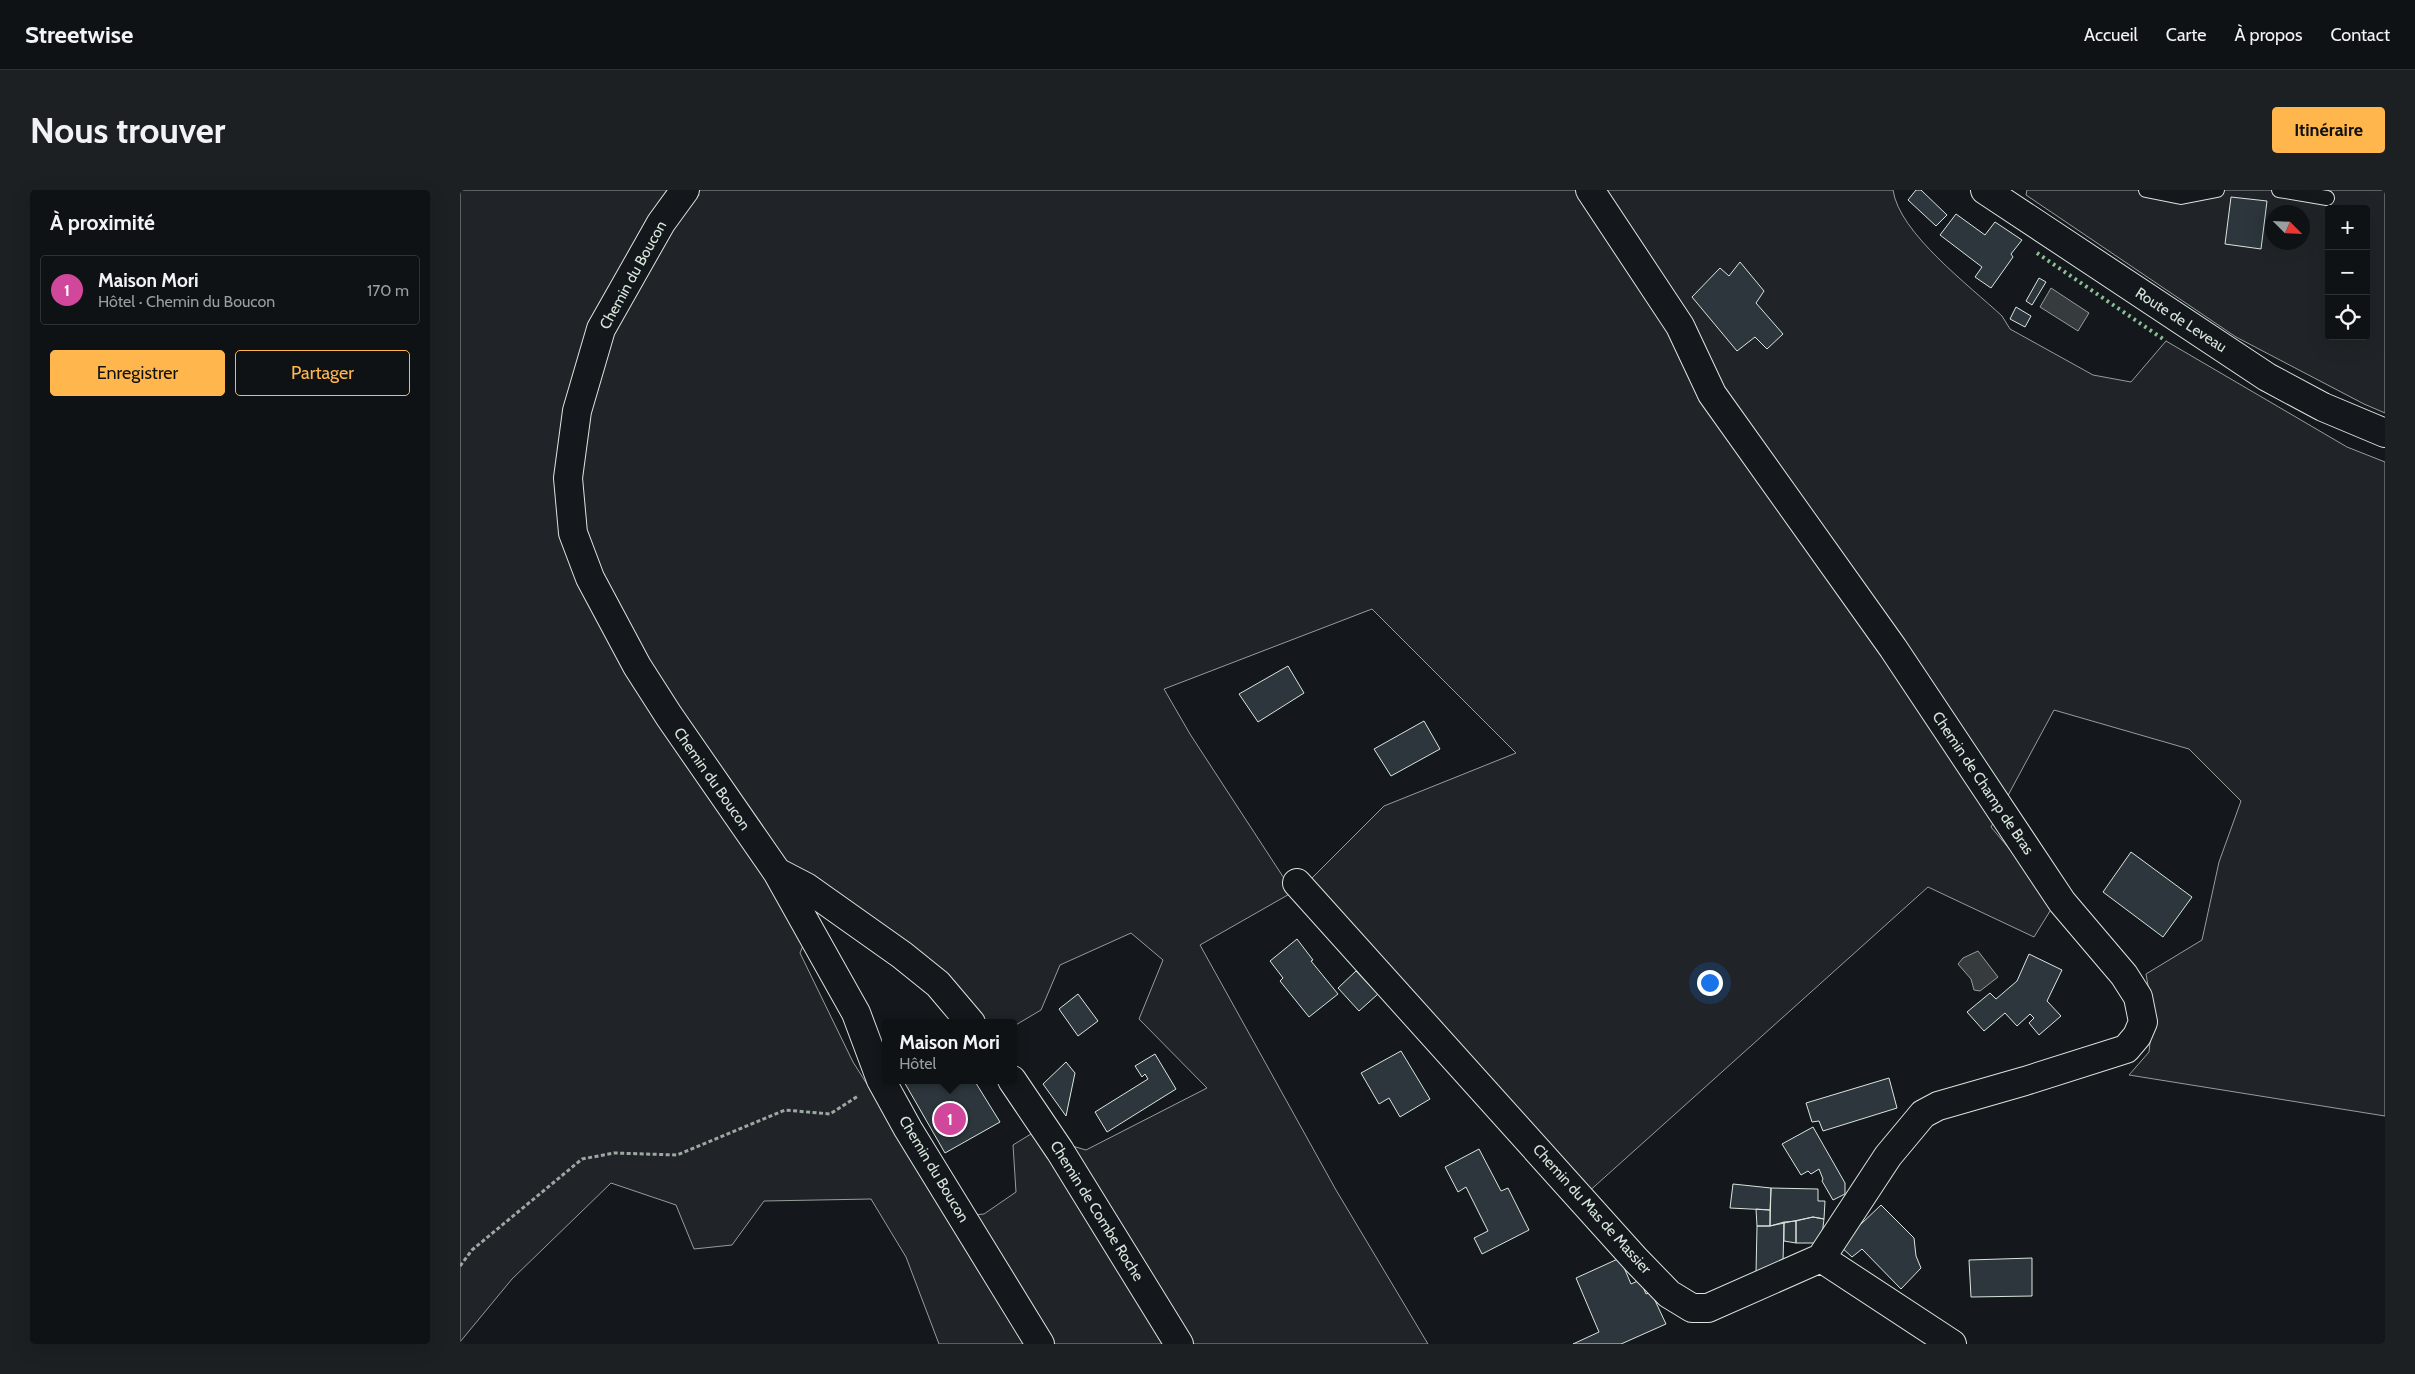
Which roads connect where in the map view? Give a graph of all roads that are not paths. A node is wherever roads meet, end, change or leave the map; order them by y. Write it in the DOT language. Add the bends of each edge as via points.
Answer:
graph roads {
  1 [pos="685,190"];
  2 [pos="1590,190"];
  3 [pos="1986,190"];
  4 [pos="2146,190"];
  5 [pos="2218,190"];
  6 [pos="2279,190"];
  7 [pos="2327,198"];
  8 [pos="2385,434"];
  9 [pos="777,872"];
  10 [pos="1298,883"];
  11 [pos="968,1019"];
  12 [pos="882,1082"];
  13 [pos="883,1084"];
  14 [pos="1015,1084"];
  15 [pos="1821,1258"];
  16 [pos="1040,1344"];
  17 [pos="1179,1344"];
  18 [pos="1952,1344"];
  1 -- 9 [label="street, Chemin du Boucon" via="661,223 601,329 576,411 568,478 573,533 590,578 637,666"];
  2 -- 15 [label="street, Chemin de Champ de Bras" via="1680,326 1712,394 1894,648 2062,902 2124,975 2138,997 2143,1022 2126,1049 1938,1106 1923,1114 1888,1156"];
  3 -- 8 [label="street, Route de Leveau" via="2267,377 2323,407"];
  4 -- 5 [label="lane" via="2181,197"];
  6 -- 7 [label="lane"];
  9 -- 11 [label="street" via="806,887 902,955 938,984"];
  9 -- 12 [label="street, Chemin du Boucon" via="856,1013"];
  10 -- 15 [label="street, Chemin du Mas de Massier" via="1670,1294 1692,1308 1708,1308"];
  13 -- 16 [label="street, Chemin du Boucon"];
  14 -- 17 [label="street, Chemin de Combe Roche" via="1060,1151"];
  15 -- 18 [label="street"];
}
